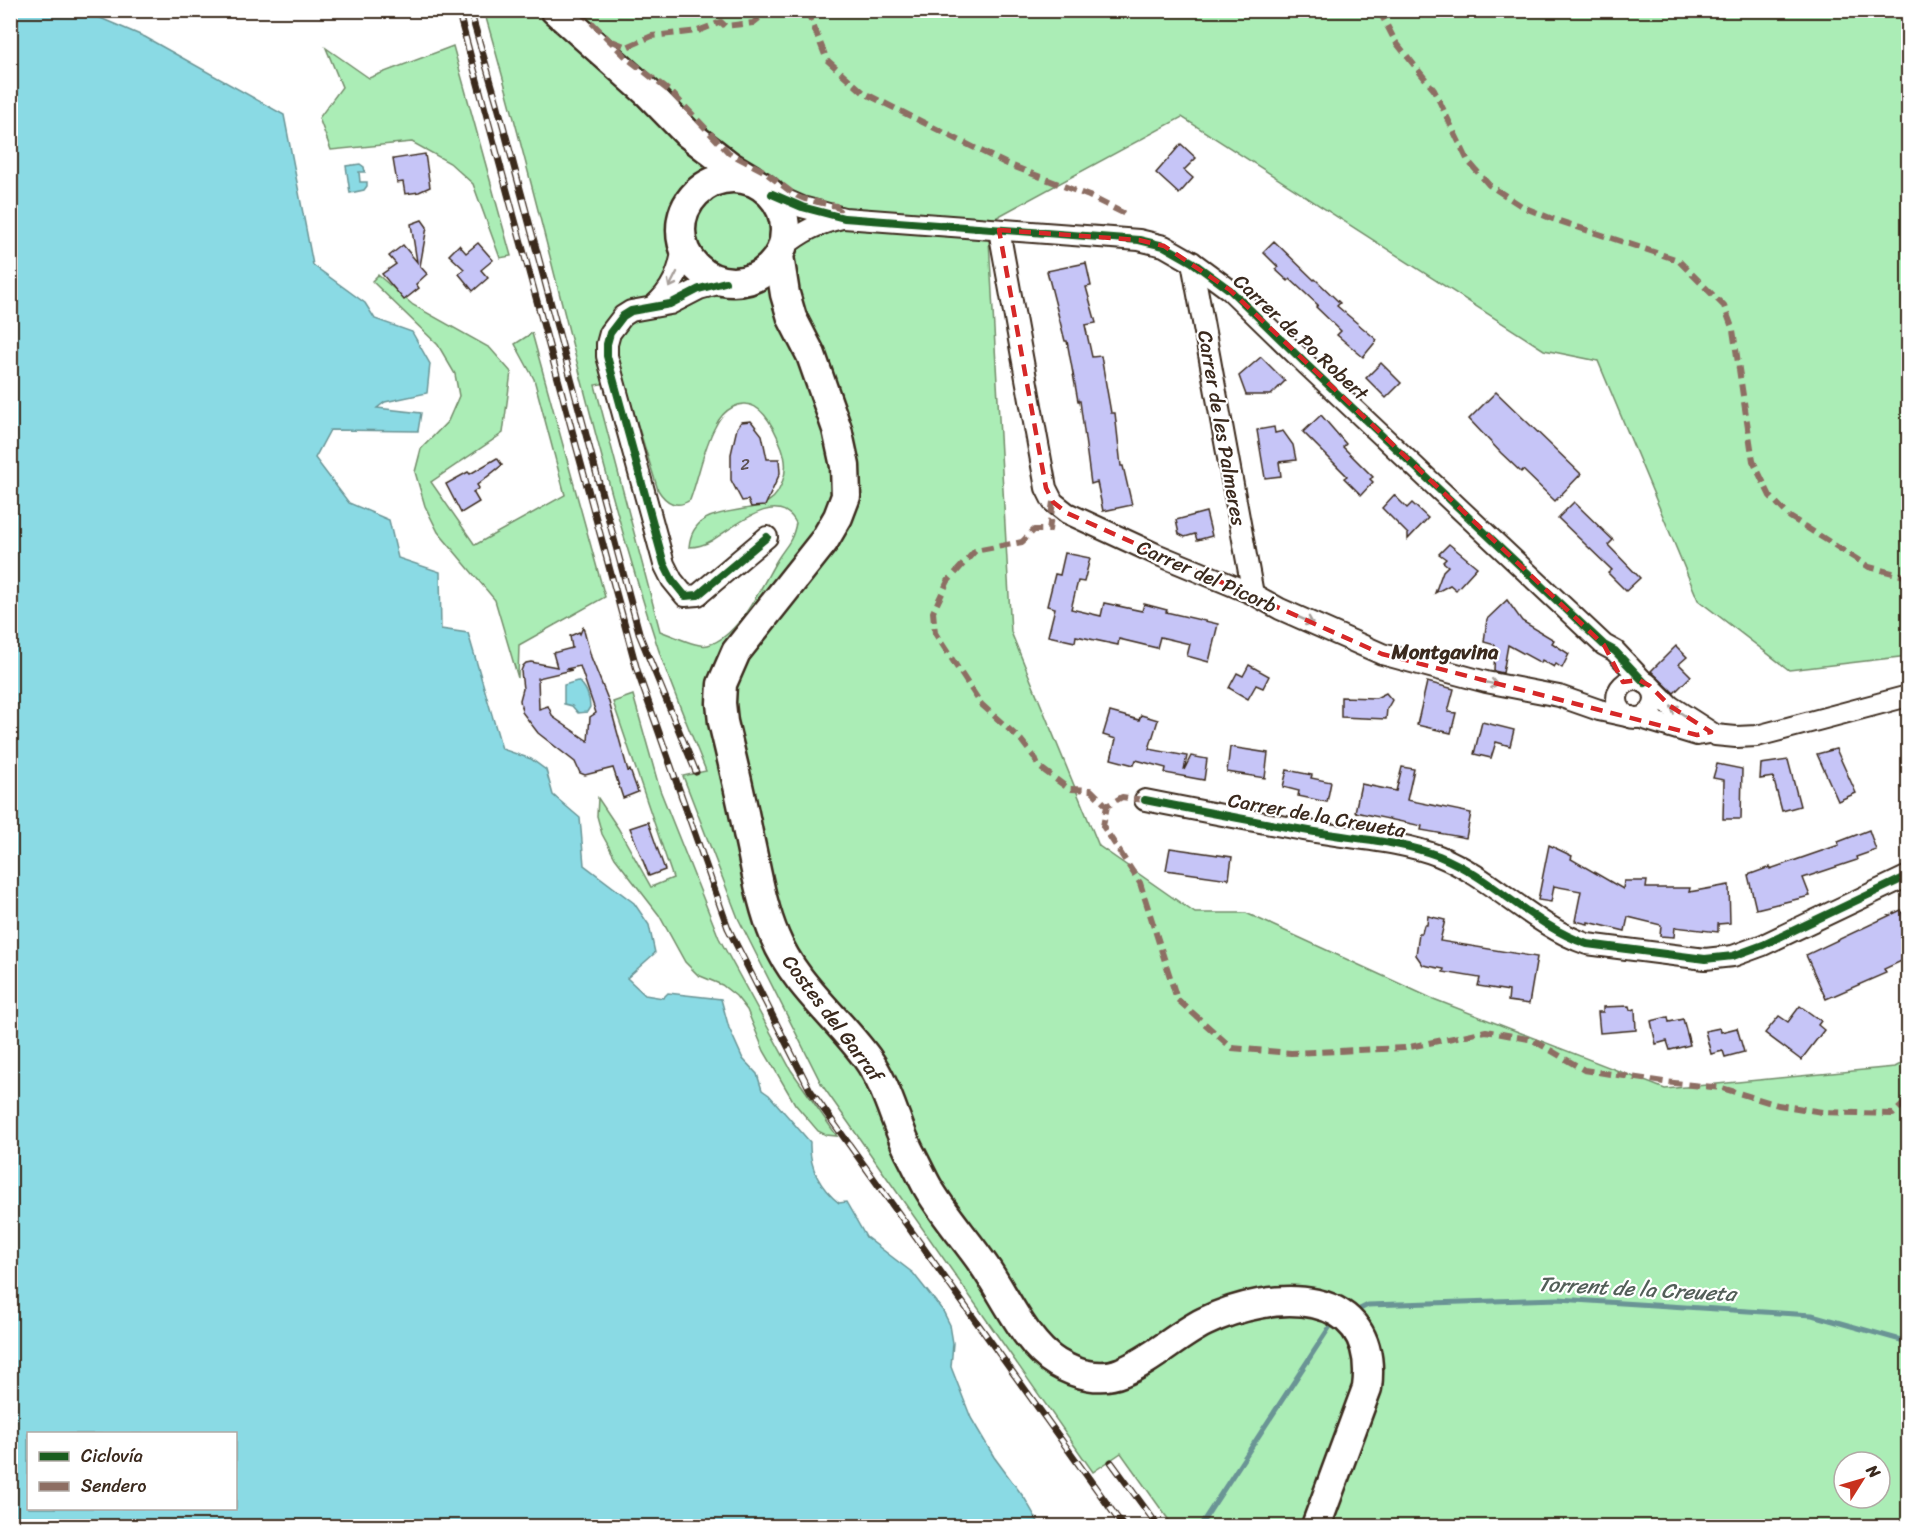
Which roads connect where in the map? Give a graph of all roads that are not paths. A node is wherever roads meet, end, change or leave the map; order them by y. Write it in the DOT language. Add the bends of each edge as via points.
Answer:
graph roads {
  1 [pos="555,10"];
  2 [pos="686,132"];
  3 [pos="763,188"];
  4 [pos="688,203"];
  5 [pos="844,218"];
  6 [pos="999,230"];
  7 [pos="683,245"];
  8 [pos="781,252"];
  9 [pos="1192,262"];
  10 [pos="733,282"];
  11 [pos="652,308"];
  12 [pos="792,318"];
  13 [pos="767,537"];
  14 [pos="1253,594"];
  15 [pos="1604,645"];
  16 [pos="1647,684"];
  17 [pos="1624,685"];
  18 [pos="1908,696"];
  19 [pos="1636,718"];
  20 [pos="1711,732"];
  21 [pos="1145,800"];
  22 [pos="1908,876"];
  23 [pos="1316,1527"];
  1 -- 2 [label="main road" via="655,99"];
  2 -- 3 [label="main road"];
  2 -- 4 [label="main road" via="693,153"];
  3 -- 4 [label="main road" via="732,177 703,186"];
  3 -- 5 [label="street, Carrer de Po Robert" via="802,207"];
  3 -- 8 [label="main road" via="780,206 784,219 786,233"];
  4 -- 7 [label="main road" via="681,224"];
  5 -- 6 [label="street, Carrer de Po Robert"];
  5 -- 8 [label="street, Carrer de Po Robert" via="802,232"];
  6 -- 9 [label="street, Carrer de Po Robert" via="1139,240 1164,246"];
  6 -- 14 [label="street, Carrer del Picorb" via="1046,488 1053,502 1067,513 1156,554"];
  7 -- 10 [label="main road" via="699,270 711,278"];
  7 -- 11 [label="street, one-way" via="676,278"];
  8 -- 10 [label="main road" via="762,274"];
  8 -- 12 [label="main road, Costes del Garraf"];
  9 -- 14 [label="street, Carrer de les Palmeres"];
  9 -- 15 [label="street, Carrer de Po Robert" via="1230,290"];
  10 -- 11 [label="street" via="699,289 670,304"];
  10 -- 12 [label="main road, Costes del Garraf" via="776,303"];
  11 -- 13 [label="street" via="632,311 616,323 607,344 607,356 664,564 672,580 685,596 698,595"];
  12 -- 23 [label="main road, Costes del Garraf" via="811,355 837,429 845,466 846,496 824,541 736,652 722,684 721,703 759,883 776,940 798,976 867,1058 890,1099 928,1188 985,1266 1023,1328 1055,1362 1086,1375 1102,1377 1122,1372 1202,1323 1259,1302 1322,1305 1338,1311 1355,1325 1366,1347 1370,1368 1367,1388"];
  14 -- 19 [label="street, Carrer del Picorb, one-way" via="1382,654"];
  15 -- 16 [label="street, Carrer de Po Robert"];
  15 -- 17 [label="street, Carrer de Po Robert"];
  16 -- 17 [label="street" via="1639,680"];
  16 -- 19 [label="street" via="1654,694 1654,704 1649,713"];
  20 -- 16 [label="street, Carrer del Picorb, one-way" via="1670,706"];
  17 -- 19 [label="street" via="1617,700 1621,711"];
  18 -- 20 [label="street, Carrer del Picorb" via="1756,736"];
  19 -- 20 [label="street, Carrer del Picorb" via="1697,735"];
  21 -- 22 [label="street, Carrer de la Creueta" via="1404,846 1461,867 1570,938 1587,944 1705,959 1733,956 1763,945"];
}
